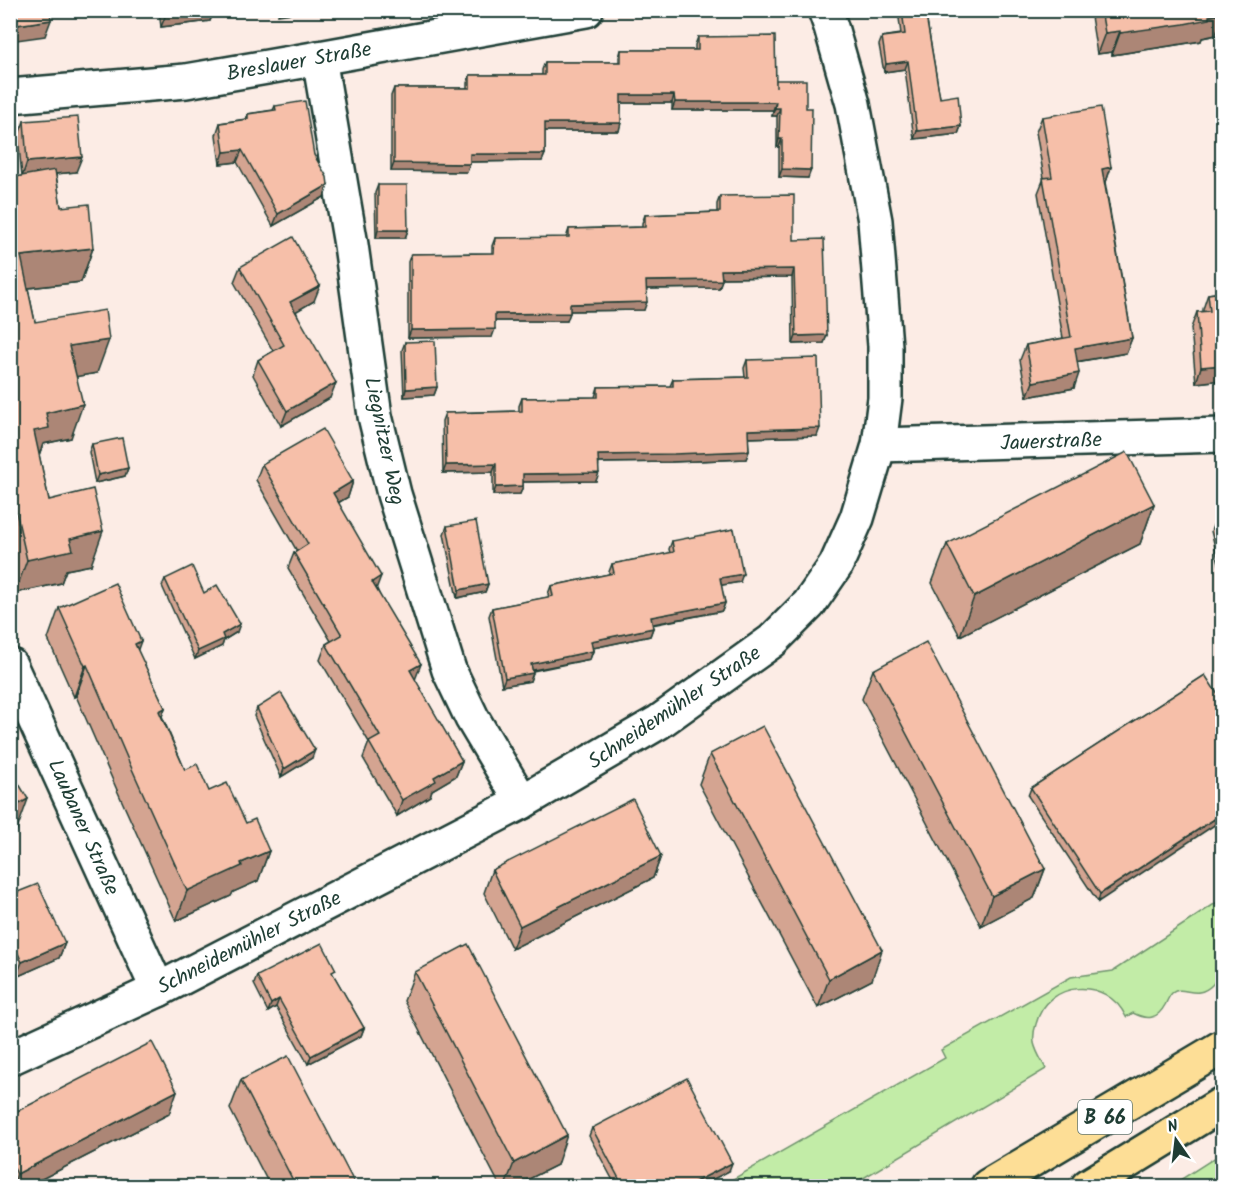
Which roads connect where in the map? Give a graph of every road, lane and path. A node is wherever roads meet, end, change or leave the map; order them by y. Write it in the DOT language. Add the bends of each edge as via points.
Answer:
graph roads {
  1 [pos="586,10"];
  2 [pos="825,10"];
  3 [pos="319,58"];
  4 [pos="10,96"];
  5 [pos="1222,435"];
  6 [pos="879,445"];
  7 [pos="10,665"];
  8 [pos="522,802"];
  9 [pos="158,990"];
  10 [pos="1222,1047"];
  11 [pos="10,1058"];
  12 [pos="1222,1104"];
  13 [pos="988,1186"];
  14 [pos="1088,1186"];
  1 -- 3 [label="street, Breslauer Straße"];
  2 -- 6 [label="street, Schneidemühler Straße" via="853,104 875,221 885,346 885,398"];
  3 -- 4 [label="street, Breslauer Straße" via="186,81"];
  3 -- 8 [label="street, Liegnitzer Weg" via="375,416 394,494 449,669 472,718"];
  5 -- 6 [label="street, Jauerstraße"];
  6 -- 8 [label="street, Schneidemühler Straße" via="857,518 836,565 793,621 772,641 659,722"];
  7 -- 9 [label="street, Laubaner Straße"];
  8 -- 9 [label="street, Schneidemühler Straße"];
  9 -- 11 [label="street, Schneidemühler Straße"];
  10 -- 13 [label="main road, B 66"];
  12 -- 14 [label="main road, B 66"];
}
